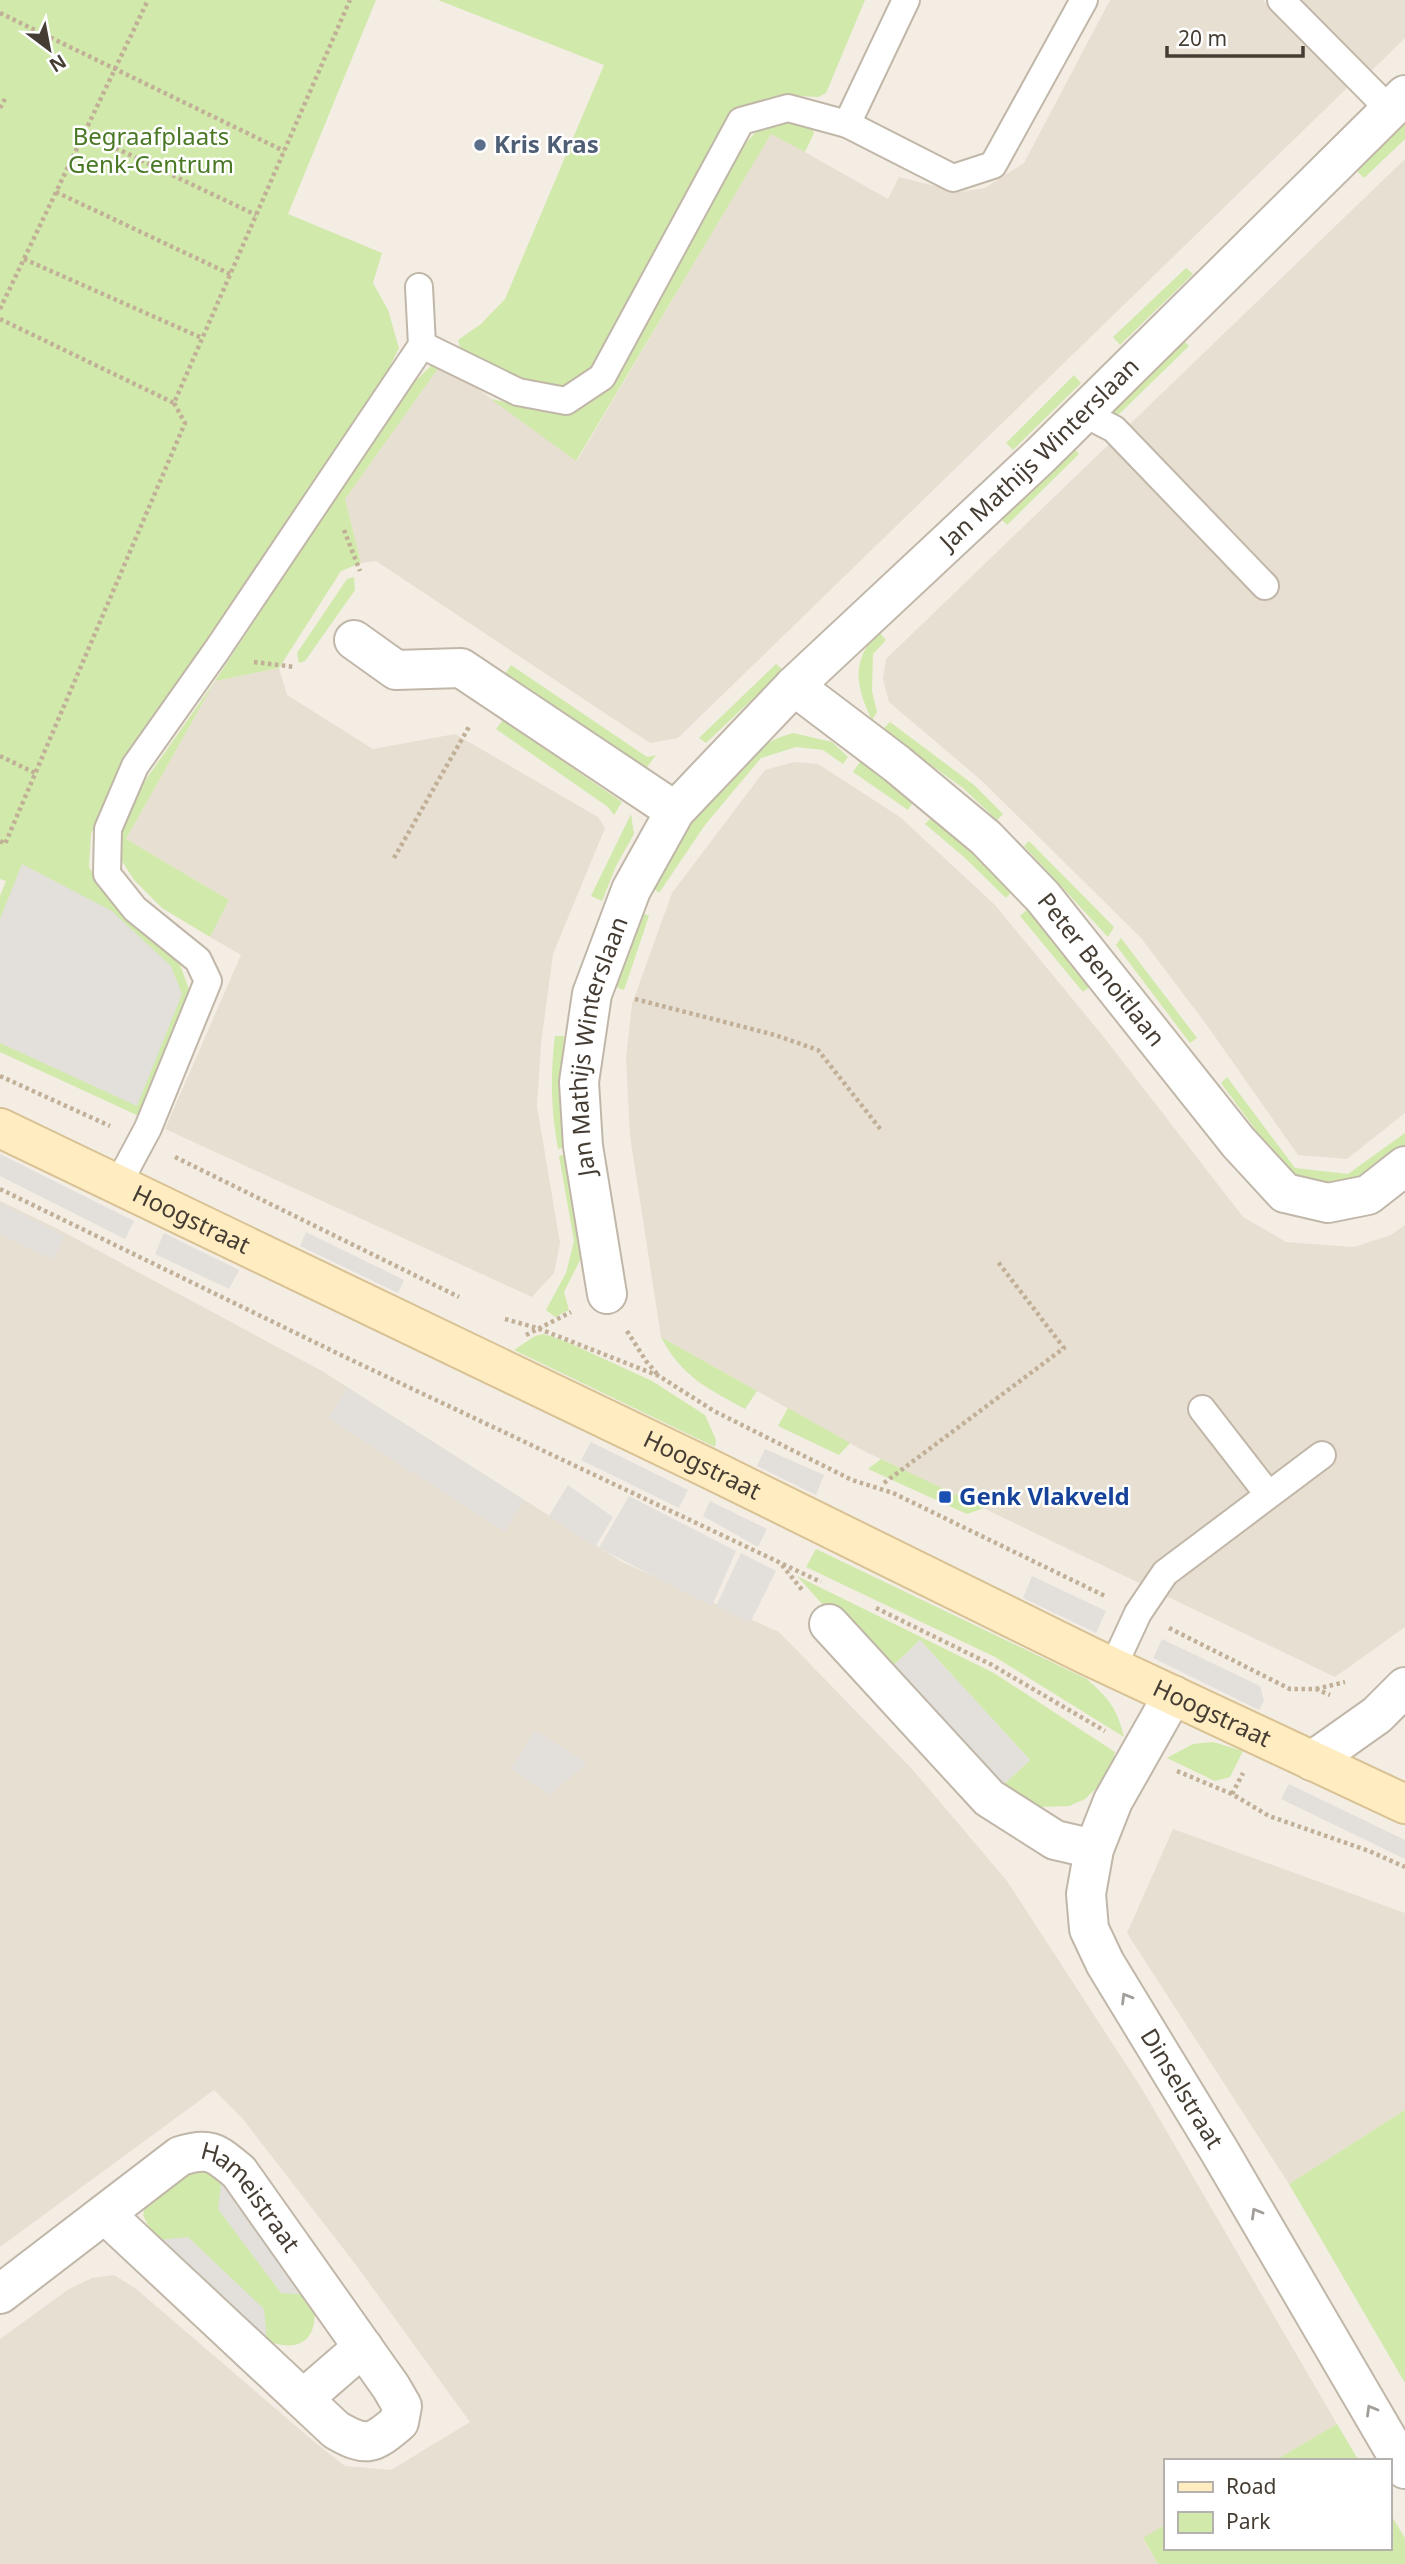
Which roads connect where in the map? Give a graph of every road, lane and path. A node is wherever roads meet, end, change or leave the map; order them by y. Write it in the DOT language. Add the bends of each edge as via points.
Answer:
graph roads {
  1 [pos="148,0"];
  2 [pos="350,0"];
  3 [pos="906,0"];
  4 [pos="1084,0"];
  5 [pos="1281,0"];
  6 [pos="1,11"];
  7 [pos="114,70"];
  8 [pos="5,99"];
  9 [pos="1398,102"];
  10 [pos="0,108"];
  11 [pos="847,124"];
  12 [pos="84,133"];
  13 [pos="285,150"];
  14 [pos="56,192"];
  15 [pos="256,215"];
  16 [pos="24,259"];
  17 [pos="230,274"];
  18 [pos="419,287"];
  19 [pos="0,309"];
  20 [pos="0,319"];
  21 [pos="202,338"];
  22 [pos="422,345"];
  23 [pos="174,403"];
  24 [pos="1083,413"];
  25 [pos="342,525"];
  26 [pos="360,571"];
  27 [pos="1265,586"];
  28 [pos="354,640"];
  29 [pos="244,661"];
  30 [pos="295,667"];
  31 [pos="794,686"];
  32 [pos="471,724"];
  33 [pos="0,756"];
  34 [pos="35,773"];
  35 [pos="675,811"];
  36 [pos="0,841"];
  37 [pos="394,858"];
  38 [pos="628,998"];
  39 [pos="0,1076"];
  40 [pos="0,1128"];
  41 [pos="882,1131"];
  42 [pos="142,1140"];
  43 [pos="1405,1167"];
  44 [pos="118,1184"];
  45 [pos="0,1189"];
  46 [pos="998,1262"];
  47 [pos="607,1294"];
  48 [pos="461,1298"];
  49 [pos="570,1313"];
  50 [pos="496,1315"];
  51 [pos="537,1328"];
  52 [pos="630,1337"];
  53 [pos="515,1341"];
  54 [pos="659,1376"];
  55 [pos="1202,1409"];
  56 [pos="1322,1455"];
  57 [pos="884,1483"];
  58 [pos="1268,1494"];
  59 [pos="830,1586"];
  60 [pos="867,1604"];
  61 [pos="1138,1613"];
  62 [pos="829,1624"];
  63 [pos="1114,1667"];
  64 [pos="1405,1687"];
  65 [pos="1173,1695"];
  66 [pos="1377,1715"];
  67 [pos="1110,1734"];
  68 [pos="1312,1761"];
  69 [pos="1171,1768"];
  70 [pos="1405,1804"];
  71 [pos="1094,1849"];
  72 [pos="1405,1867"];
  73 [pos="106,2215"];
  74 [pos="0,2294"];
  75 [pos="363,2347"];
  76 [pos="303,2399"];
  77 [pos="1405,2469"];
  1 -- 7 [label="path"];
  2 -- 13 [label="path"];
  3 -- 11 [label="lane"];
  4 -- 11 [label="lane" via="993,165 953,178"];
  5 -- 9 [label="lane"];
  6 -- 7 [label="path"];
  7 -- 12 [label="path"];
  7 -- 13 [label="path"];
  8 -- 10 [label="path"];
  9 -- 24 [label="street, Jan Mathijs Winterslaan"];
  11 -- 22 [label="lane" via="789,108 740,121 602,377 566,401 518,392"];
  12 -- 14 [label="path"];
  12 -- 15 [label="path"];
  13 -- 15 [label="path"];
  14 -- 16 [label="path"];
  14 -- 17 [label="path"];
  15 -- 17 [label="path"];
  16 -- 19 [label="path"];
  16 -- 21 [label="path"];
  17 -- 21 [label="path"];
  18 -- 22 [label="lane"];
  20 -- 23 [label="path"];
  21 -- 23 [label="path"];
  22 -- 42 [label="lane" via="135,766 108,829 107,874 135,909 198,960 208,981"];
  23 -- 34 [label="path" via="185,422"];
  24 -- 27 [label="lane" via="1114,429"];
  24 -- 31 [label="street, Jan Mathijs Winterslaan"];
  25 -- 26 [label="path"];
  28 -- 35 [label="street" via="396,670 461,668"];
  29 -- 30 [label="path"];
  31 -- 35 [label="street, Jan Mathijs Winterslaan"];
  31 -- 43 [label="street, Peter Benoitlaan" via="976,830 1043,897 1238,1143 1285,1193 1328,1203 1357,1198"];
  32 -- 37 [label="path"];
  33 -- 34 [label="path"];
  34 -- 36 [label="path" via="5,844"];
  35 -- 47 [label="street, Jan Mathijs Winterslaan" via="631,890 592,994 579,1083 583,1146"];
  38 -- 41 [label="path" via="818,1050"];
  39 -- 42 [label="path"];
  40 -- 44 [label="main road, Hoogstraat"];
  42 -- 44 [label="lane"];
  42 -- 48 [label="path"];
  44 -- 63 [label="main road, Hoogstraat"];
  45 -- 59 [label="path"];
  46 -- 57 [label="path" via="1064,1348"];
  49 -- 51 [label="path"];
  50 -- 51 [label="path"];
  51 -- 53 [label="path"];
  51 -- 54 [label="path"];
  52 -- 54 [label="path"];
  54 -- 61 [label="path" via="714,1411 852,1480 894,1493"];
  55 -- 58 [label="lane"];
  56 -- 58 [label="lane"];
  58 -- 61 [label="lane" via="1166,1573"];
  60 -- 67 [label="path" via="992,1665"];
  61 -- 63 [label="lane"];
  61 -- 66 [label="path" via="1290,1689 1315,1689"];
  62 -- 71 [label="street" via="989,1798 1055,1840"];
  63 -- 65 [label="main road, Hoogstraat"];
  64 -- 66 [label="street"];
  65 -- 68 [label="main road, Hoogstraat"];
  65 -- 71 [label="street, Dinselstraat" via="1113,1801"];
  66 -- 68 [label="street"];
  68 -- 70 [label="main road, Hoogstraat"];
  69 -- 72 [label="path" via="1269,1816"];
  77 -- 71 [label="street, Dinselstraat, one-way" via="1105,1964 1089,1929 1086,1894"];
  73 -- 74 [label="street, Hameistraat"];
  73 -- 75 [label="street, Hameistraat" via="180,2156 202,2149 222,2158 239,2172"];
  73 -- 76 [label="street, Hameistraat"];
  75 -- 76 [label="street"];
  75 -- 76 [label="street, Hameistraat" via="402,2406 399,2422 377,2441 355,2441"];
}
